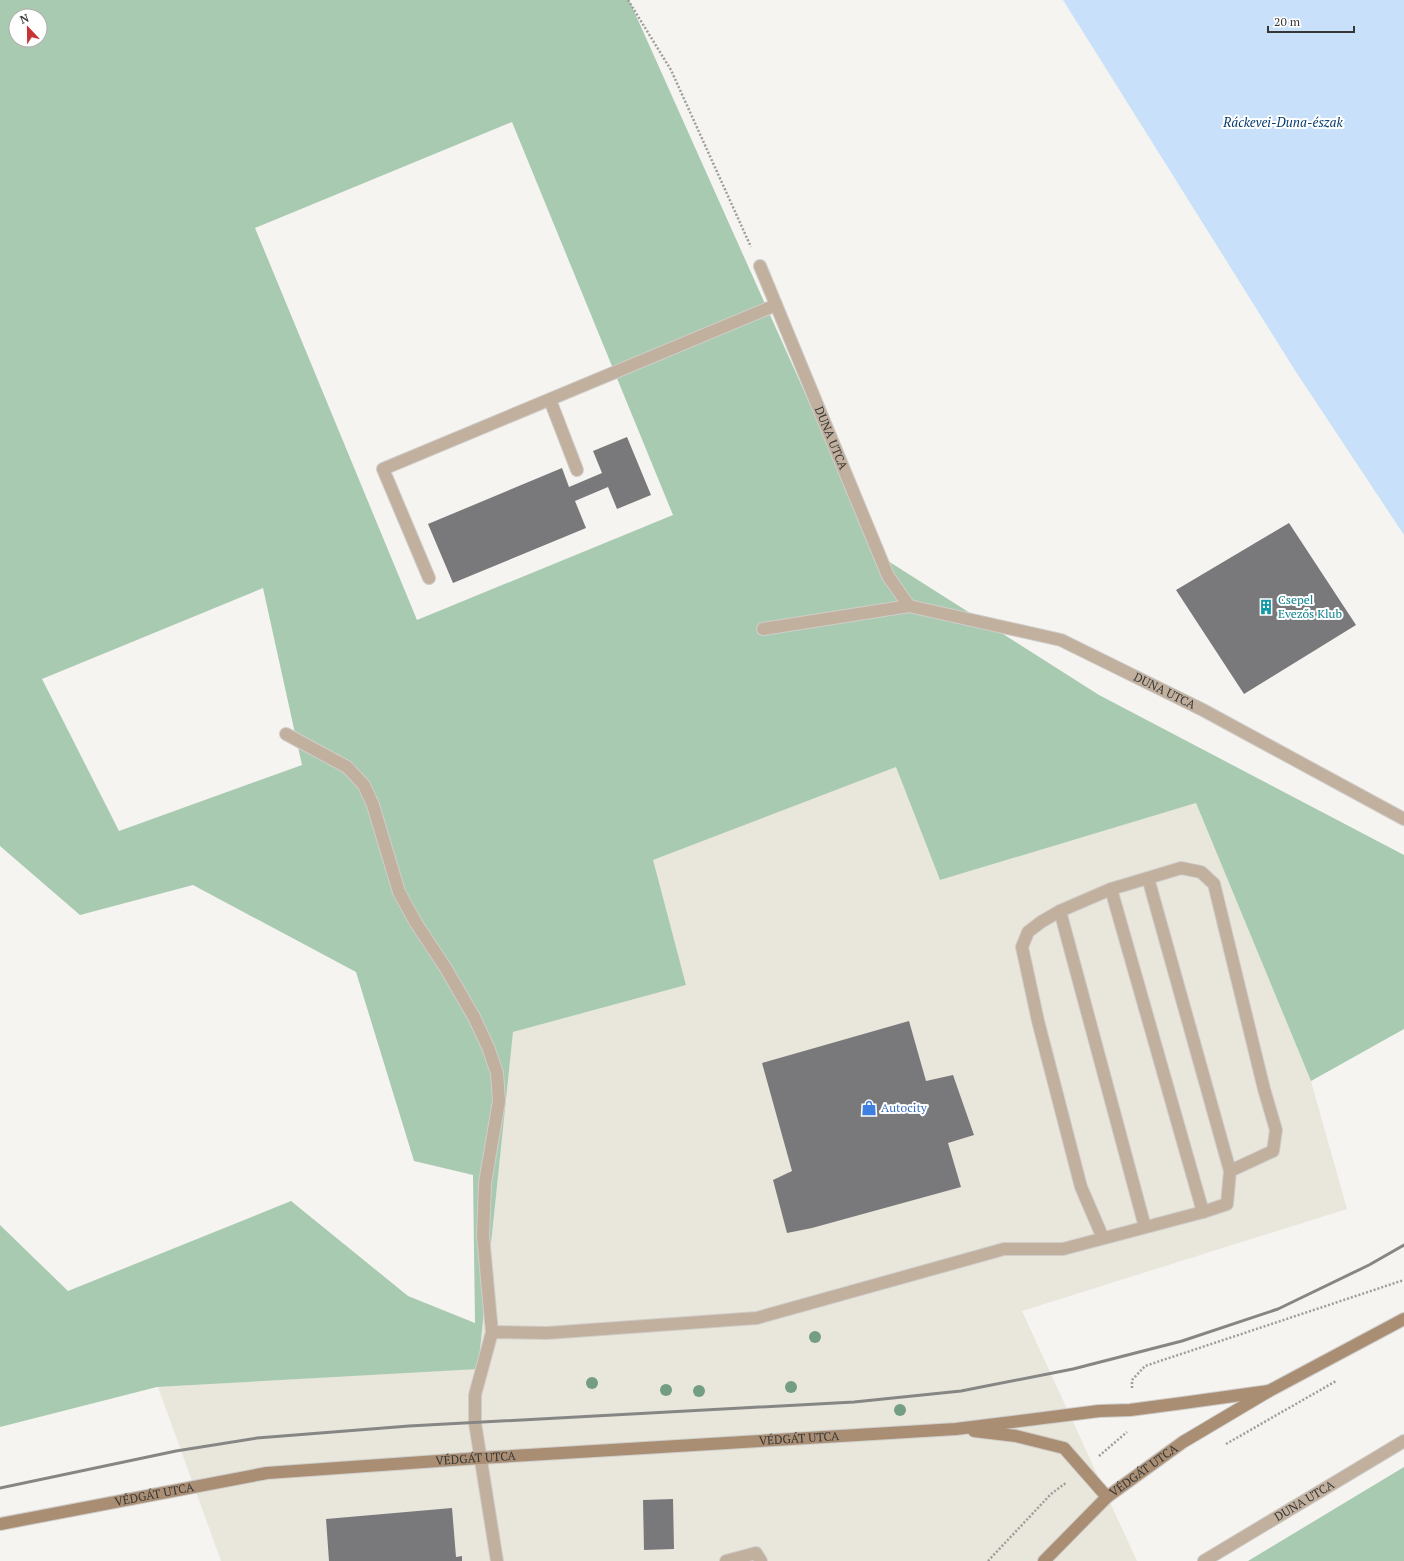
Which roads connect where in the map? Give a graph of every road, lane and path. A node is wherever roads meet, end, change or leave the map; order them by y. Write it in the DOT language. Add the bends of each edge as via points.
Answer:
graph roads {
  1 [pos="628,0"];
  2 [pos="760,266"];
  3 [pos="776,305"];
  4 [pos="550,400"];
  5 [pos="577,470"];
  6 [pos="429,578"];
  7 [pos="909,606"];
  8 [pos="763,629"];
  9 [pos="286,734"];
  10 [pos="1404,819"];
  11 [pos="1148,878"];
  12 [pos="1111,889"];
  13 [pos="1060,911"];
  14 [pos="1230,1171"];
  15 [pos="1203,1212"];
  16 [pos="1145,1227"];
  17 [pos="1103,1238"];
  18 [pos="1404,1319"];
  19 [pos="492,1332"];
  20 [pos="1269,1390"];
  21 [pos="956,1429"];
  22 [pos="1404,1441"];
  23 [pos="480,1458"];
  24 [pos="1107,1497"];
  25 [pos="0,1524"];
  26 [pos="497,1561"];
  27 [pos="726,1561"];
  28 [pos="761,1561"];
  29 [pos="1044,1561"];
  30 [pos="1204,1561"];
  1 -- 2 [label="path" via="671,70"];
  2 -- 3 [label="lane, DUNA UTCA"];
  3 -- 4 [label="lane"];
  3 -- 7 [label="lane, DUNA UTCA" via="888,576"];
  4 -- 5 [label="lane"];
  4 -- 6 [label="lane" via="383,469"];
  7 -- 8 [label="lane, DUNA UTCA"];
  7 -- 10 [label="lane, DUNA UTCA" via="1061,640 1203,710"];
  9 -- 19 [label="lane" via="347,767 364,785 373,805 399,892 474,1017 497,1073 499,1101 485,1183 483,1228"];
  11 -- 12 [label="lane"];
  11 -- 14 [label="lane"];
  11 -- 14 [label="lane" via="1181,868 1201,872 1214,884 1276,1130 1273,1151"];
  12 -- 13 [label="lane"];
  12 -- 15 [label="lane"];
  13 -- 16 [label="lane"];
  13 -- 17 [label="lane" via="1028,932 1022,947 1038,1021 1081,1187"];
  14 -- 15 [label="lane" via="1227,1204"];
  15 -- 16 [label="lane"];
  16 -- 17 [label="lane"];
  17 -- 19 [label="lane" via="1063,1249 1004,1249 757,1318 547,1333"];
  18 -- 20 [label="main road, VÉDGÁT UTCA"];
  19 -- 23 [label="lane" via="475,1395 475,1423"];
  20 -- 21 [label="main road, VÉDGÁT UTCA" via="1130,1410 1099,1411"];
  20 -- 24 [label="main road, VÉDGÁT UTCA" via="1183,1442"];
  21 -- 23 [label="main road, VÉDGÁT UTCA"];
  21 -- 24 [label="main road, VÉDGÁT UTCA" via="1016,1436 1064,1448"];
  22 -- 30 [label="lane, DUNA UTCA"];
  23 -- 25 [label="main road, VÉDGÁT UTCA" via="267,1473"];
  23 -- 26 [label="lane"];
  24 -- 29 [label="main road"];
  27 -- 28 [label="lane" via="756,1553"];
}
